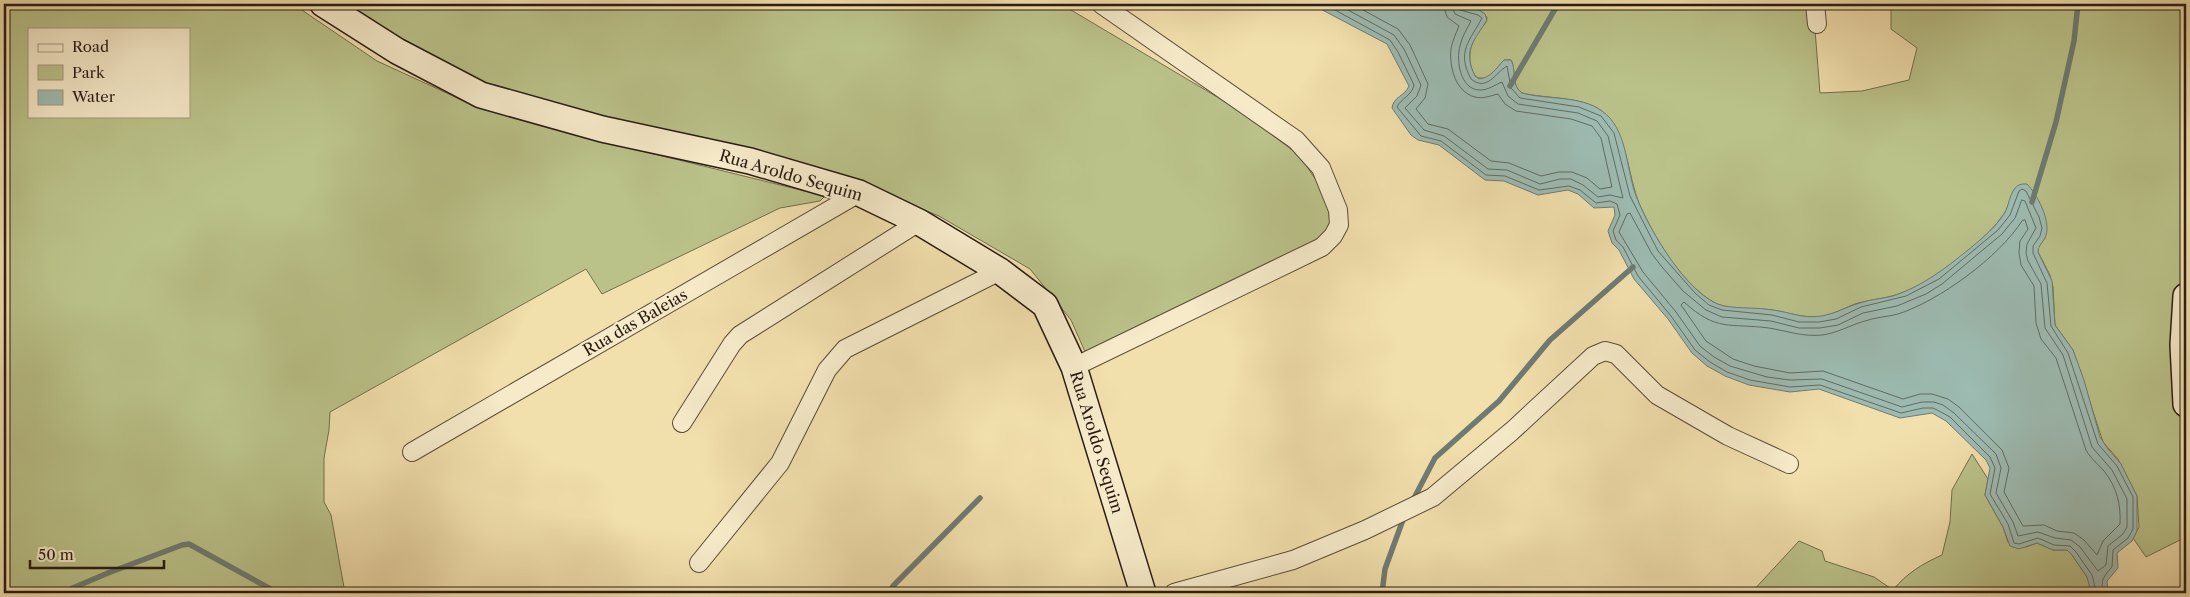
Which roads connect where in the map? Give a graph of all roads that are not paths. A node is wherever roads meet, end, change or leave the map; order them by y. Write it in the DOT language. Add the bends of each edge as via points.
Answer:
graph roads {
  1 [pos="323,4"];
  2 [pos="1101,4"];
  3 [pos="1815,4"];
  4 [pos="1818,24"];
  5 [pos="859,193"];
  6 [pos="919,222"];
  7 [pos="1000,271"];
  8 [pos="2186,296"];
  9 [pos="1074,367"];
  10 [pos="2186,404"];
  11 [pos="682,423"];
  12 [pos="412,452"];
  13 [pos="1789,464"];
  14 [pos="699,563"];
  15 [pos="1142,593"];
  16 [pos="1174,593"];
  1 -- 5 [label="street, Rua Aroldo Sequim" via="397,51 481,95 602,129 750,161"];
  2 -- 9 [label="street" via="1296,140 1321,168 1338,210 1339,225 1322,247"];
  3 -- 4 [label="street"];
  5 -- 6 [label="street, Rua Aroldo Sequim"];
  5 -- 12 [label="street, Rua das Baleias"];
  6 -- 7 [label="street, Rua Aroldo Sequim"];
  6 -- 11 [label="street" via="740,335"];
  7 -- 9 [label="street, Rua Aroldo Sequim" via="1045,305"];
  7 -- 14 [label="street" via="845,349 826,370 780,463"];
  8 -- 10 [label="street" via="2183,345"];
  9 -- 15 [label="street, Rua Aroldo Sequim"];
  13 -- 16 [label="street" via="1728,436 1658,395 1626,361 1605,351 1593,356 1512,431 1433,497 1293,560"];
}
